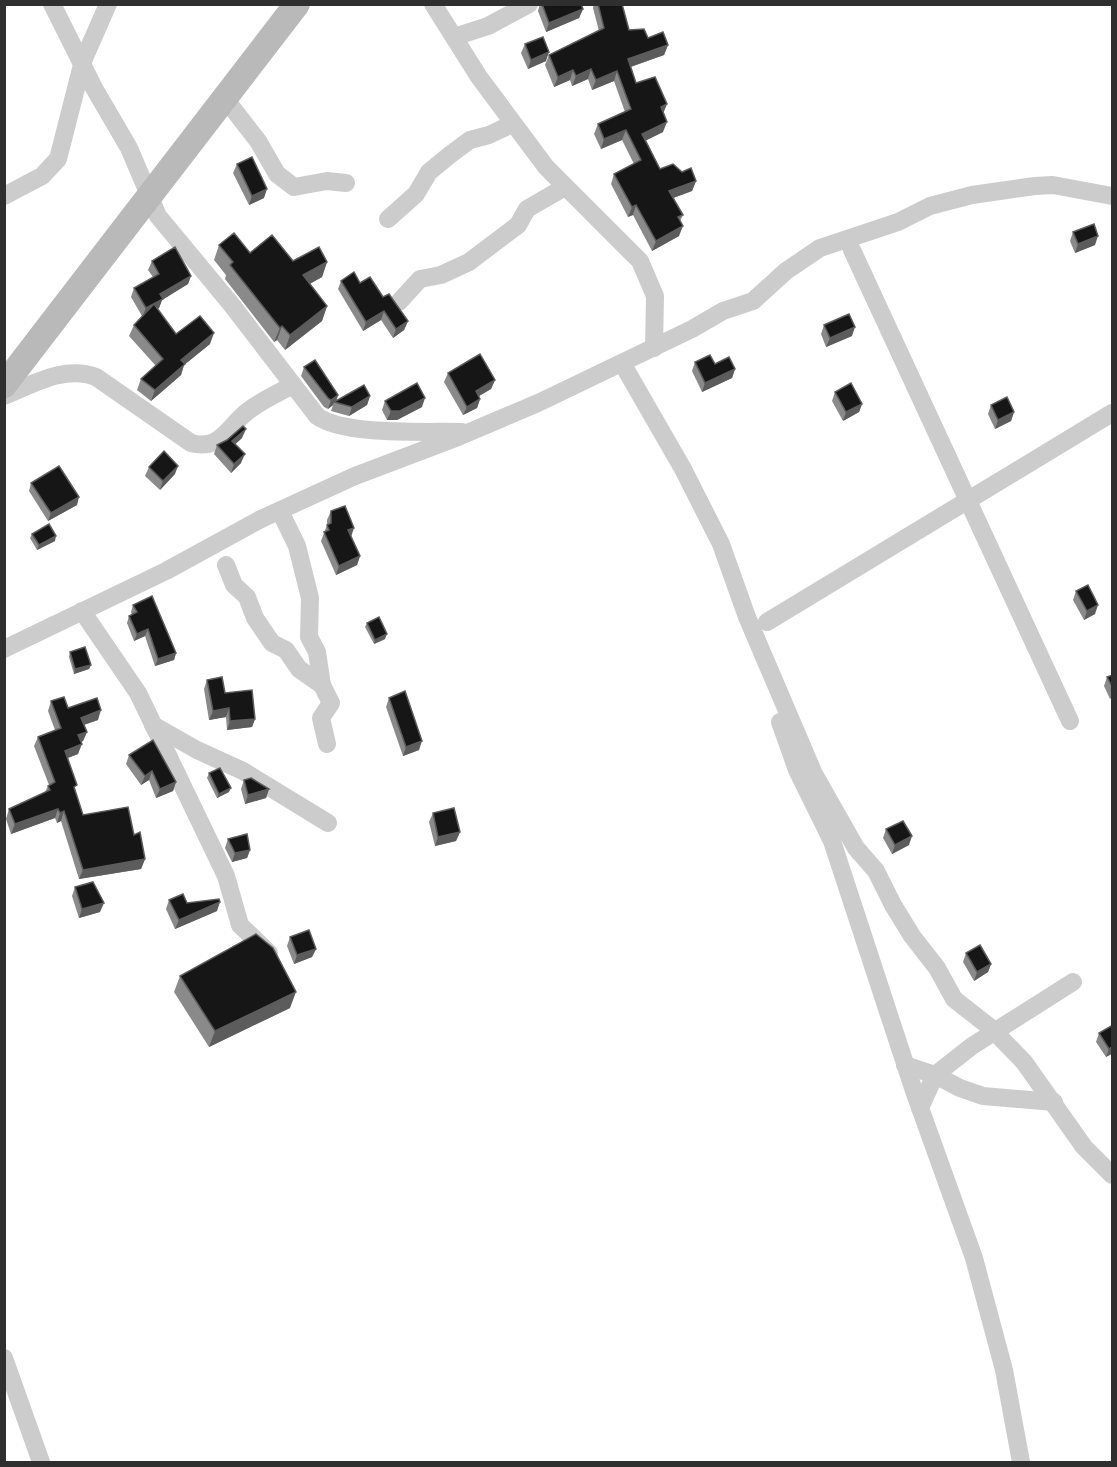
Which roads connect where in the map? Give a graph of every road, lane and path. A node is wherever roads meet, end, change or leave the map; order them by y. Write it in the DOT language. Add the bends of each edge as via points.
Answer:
graph roads {
  1 [pos="52,4"];
  2 [pos="108,4"];
  3 [pos="297,4"];
  4 [pos="433,4"];
  5 [pos="529,4"];
  6 [pos="454,37"];
  7 [pos="83,61"];
  8 [pos="220,104"];
  9 [pos="512,124"];
  10 [pos="346,183"];
  11 [pos="565,187"];
  12 [pos="4,196"];
  13 [pos="150,196"];
  14 [pos="1113,196"];
  15 [pos="388,219"];
  16 [pos="852,249"];
  17 [pos="399,302"];
  18 [pos="654,348"];
  19 [pos="622,363"];
  20 [pos="4,385"];
  21 [pos="293,385"];
  22 [pos="4,396"];
  23 [pos="1113,413"];
  24 [pos="470,432"];
  25 [pos="967,499"];
  26 [pos="280,511"];
  27 [pos="226,565"];
  28 [pos="82,612"];
  29 [pos="747,617"];
  30 [pos="767,622"];
  31 [pos="4,649"];
  32 [pos="322,685"];
  33 [pos="1070,721"];
  34 [pos="153,725"];
  35 [pos="327,744"];
  36 [pos="328,823"];
  37 [pos="269,953"];
  38 [pos="1073,982"];
  39 [pos="995,1032"];
  40 [pos="906,1065"];
  41 [pos="934,1075"];
  42 [pos="1054,1102"];
  43 [pos="920,1108"];
  44 [pos="1113,1175"];
  45 [pos="4,1358"];
  46 [pos="41,1462"];
  47 [pos="1022,1462"];
  1 -- 7 [label="street"];
  2 -- 7 [label="street"];
  3 -- 8 [label="street"];
  4 -- 6 [label="street"];
  5 -- 6 [label="street" via="488,26"];
  6 -- 9 [label="street"];
  7 -- 12 [label="street" via="58,159 53,167"];
  7 -- 13 [label="street"];
  8 -- 10 [label="street" via="230,105 258,141 276,174 294,187"];
  8 -- 13 [label="street"];
  9 -- 11 [label="street"];
  9 -- 15 [label="street" via="470,140 451,154 429,172 416,194"];
  11 -- 17 [label="street" via="527,209 519,225 469,262 420,279"];
  11 -- 18 [label="street" via="622,242 648,275 655,296"];
  13 -- 20 [label="street"];
  13 -- 21 [label="street" via="162,222"];
  14 -- 18 [label="street" via="1070,187 1035,186 930,206 898,222 820,248 786,271 753,301 730,308"];
  16 -- 25 [label="street"];
  18 -- 19 [label="street"];
  19 -- 24 [label="street"];
  19 -- 29 [label="street" via="721,544"];
  21 -- 22 [label="street" via="245,413 221,439 201,446 81,371 56,375"];
  21 -- 24 [label="street" via="317,416 334,425"];
  23 -- 25 [label="street"];
  24 -- 26 [label="street" via="355,476"];
  25 -- 30 [label="street"];
  25 -- 33 [label="street"];
  26 -- 28 [label="street"];
  26 -- 32 [label="street" via="297,546 310,598 309,637 318,652"];
  27 -- 32 [label="street" via="234,585 247,597 255,618 273,643 286,650 299,669"];
  28 -- 31 [label="street"];
  28 -- 34 [label="street" via="135,687"];
  29 -- 39 [label="street" via="814,774 856,848 876,871 893,905 954,999"];
  29 -- 40 [label="street" via="797,770 832,841"];
  32 -- 35 [label="street" via="331,703 321,718"];
  34 -- 36 [label="street" via="243,771"];
  34 -- 37 [label="street" via="226,876 240,925"];
  38 -- 39 [label="street"];
  39 -- 41 [label="street"];
  39 -- 42 [label="street"];
  40 -- 41 [label="street"];
  40 -- 43 [label="street"];
  41 -- 42 [label="street" via="983,1096"];
  41 -- 43 [label="street"];
  42 -- 44 [label="street" via="1084,1147"];
  43 -- 47 [label="street" via="974,1258 1004,1370"];
  45 -- 46 [label="street"];
}
